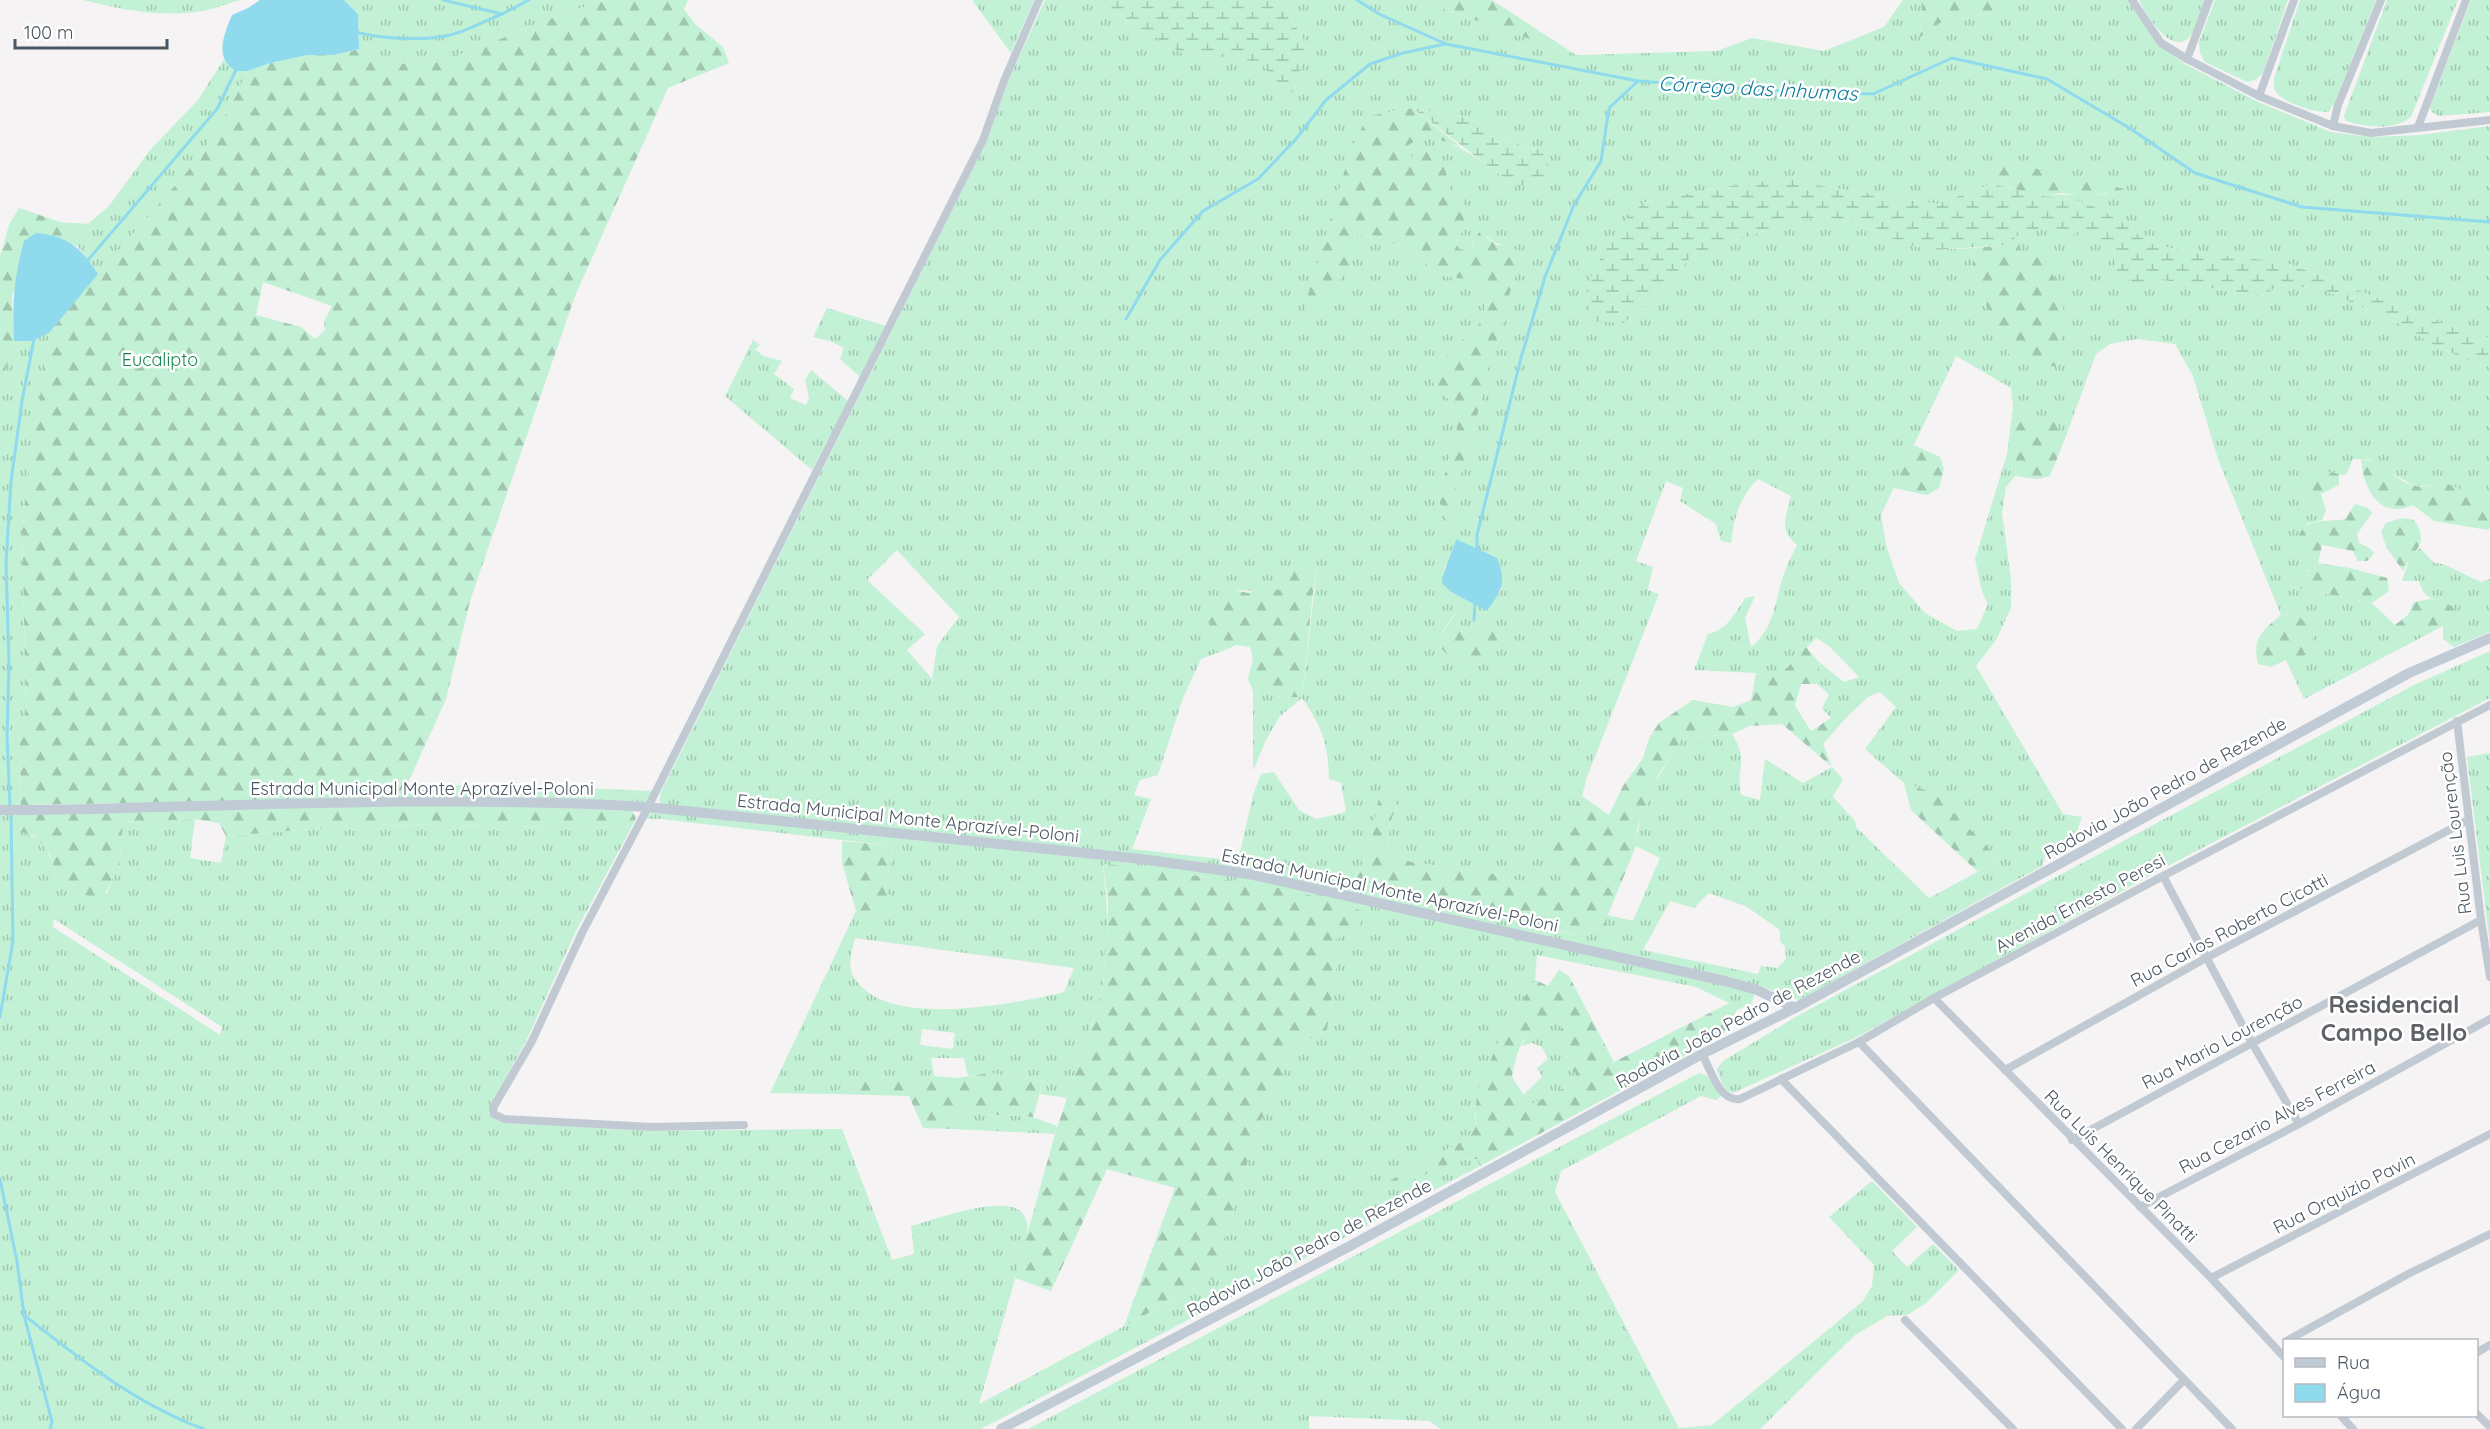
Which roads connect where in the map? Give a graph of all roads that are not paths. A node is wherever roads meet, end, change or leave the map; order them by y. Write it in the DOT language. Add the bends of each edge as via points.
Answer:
graph roads {
  1 [pos="1039,0"];
  2 [pos="2132,0"];
  3 [pos="2209,0"];
  4 [pos="2294,0"];
  5 [pos="2382,0"];
  6 [pos="2466,0"];
  7 [pos="2187,59"];
  8 [pos="2259,96"];
  9 [pos="2490,120"];
  10 [pos="2333,126"];
  11 [pos="2418,127"];
  12 [pos="2490,638"];
  13 [pos="2490,705"];
  14 [pos="2457,721"];
  15 [pos="648,807"];
  16 [pos="0,810"];
  17 [pos="2468,820"];
  18 [pos="2163,876"];
  19 [pos="2481,921"];
  20 [pos="2206,958"];
  21 [pos="2490,977"];
  22 [pos="1934,998"];
  23 [pos="1795,1008"];
  24 [pos="2490,1019"];
  25 [pos="1859,1042"];
  26 [pos="2252,1043"];
  27 [pos="1702,1054"];
  28 [pos="2005,1070"];
  29 [pos="1781,1079"];
  30 [pos="2299,1124"];
  31 [pos="744,1125"];
  32 [pos="2490,1134"];
  33 [pos="2072,1140"];
  34 [pos="2140,1207"];
  35 [pos="2490,1234"];
  36 [pos="2211,1278"];
  37 [pos="1905,1320"];
  38 [pos="2291,1339"];
  39 [pos="2283,1344"];
  40 [pos="2275,1348"];
  41 [pos="2283,1356"];
  42 [pos="2184,1380"];
  43 [pos="2478,1415"];
  44 [pos="2344,1418"];
  45 [pos="2490,1427"];
  46 [pos="1001,1429"];
  47 [pos="2013,1429"];
  48 [pos="2122,1429"];
  49 [pos="2136,1429"];
  50 [pos="2232,1429"];
  51 [pos="2354,1429"];
  1 -- 15 [label="street" via="983,140"];
  2 -- 7 [label="street" via="2161,43"];
  3 -- 7 [label="street"];
  4 -- 8 [label="street"];
  5 -- 10 [label="street"];
  6 -- 11 [label="street"];
  7 -- 8 [label="street"];
  8 -- 10 [label="street"];
  9 -- 11 [label="street"];
  10 -- 11 [label="street" via="2371,133"];
  12 -- 23 [label="street, Rodovia João Pedro de Rezende" via="2409,673"];
  13 -- 14 [label="street, Avenida Ernesto Peresi"];
  14 -- 17 [label="street, Rua Luis Lourenção"];
  14 -- 18 [label="street, Avenida Ernesto Peresi"];
  15 -- 16 [label="street, Estrada Municipal Monte Aprazível-Poloni" via="516,801"];
  15 -- 23 [label="street, Estrada Municipal Monte Aprazível-Poloni" via="1141,858 1249,873 1725,981 1757,990"];
  15 -- 31 [label="street" via="582,933 532,1041 492,1112 504,1119 652,1127"];
  17 -- 19 [label="street, Rua Luis Lourenção"];
  17 -- 20 [label="street, Rua Carlos Roberto Cicotti"];
  18 -- 20 [label="street"];
  18 -- 22 [label="street, Avenida Ernesto Peresi"];
  19 -- 21 [label="street, Rua Luis Lourenção"];
  19 -- 26 [label="street, Rua Mario Lourenção"];
  20 -- 26 [label="street"];
  20 -- 28 [label="street, Rua Carlos Roberto Cicotti"];
  22 -- 25 [label="street, Avenida Ernesto Peresi"];
  22 -- 28 [label="street, Rua Luis Henrique Pinatti"];
  23 -- 27 [label="street, Rodovia João Pedro de Rezende"];
  24 -- 30 [label="street, Rua Cezario Alves Ferreira"];
  25 -- 29 [label="street, Avenida Ernesto Peresi"];
  25 -- 42 [label="street"];
  26 -- 30 [label="street"];
  26 -- 33 [label="street, Rua Mario Lourenção"];
  27 -- 29 [label="street, Avenida Ernesto Peresi" via="1723,1094 1733,1100"];
  27 -- 46 [label="street, Rodovia João Pedro de Rezende" via="1350,1246"];
  28 -- 33 [label="street, Rua Luis Henrique Pinatti"];
  29 -- 48 [label="street"];
  30 -- 34 [label="street, Rua Cezario Alves Ferreira"];
  32 -- 36 [label="street, Rua Orquizio Pavin"];
  33 -- 34 [label="street, Rua Luis Henrique Pinatti"];
  34 -- 36 [label="street, Rua Luis Henrique Pinatti"];
  35 -- 38 [label="street"];
  36 -- 40 [label="street, Rua Luis Henrique Pinatti"];
  37 -- 47 [label="street"];
  39 -- 40 [label="street"];
  40 -- 41 [label="street, Rua Luis Henrique Pinatti"];
  42 -- 49 [label="street"];
  42 -- 50 [label="street"];
  43 -- 45 [label="street"];
  44 -- 51 [label="street"];
}
